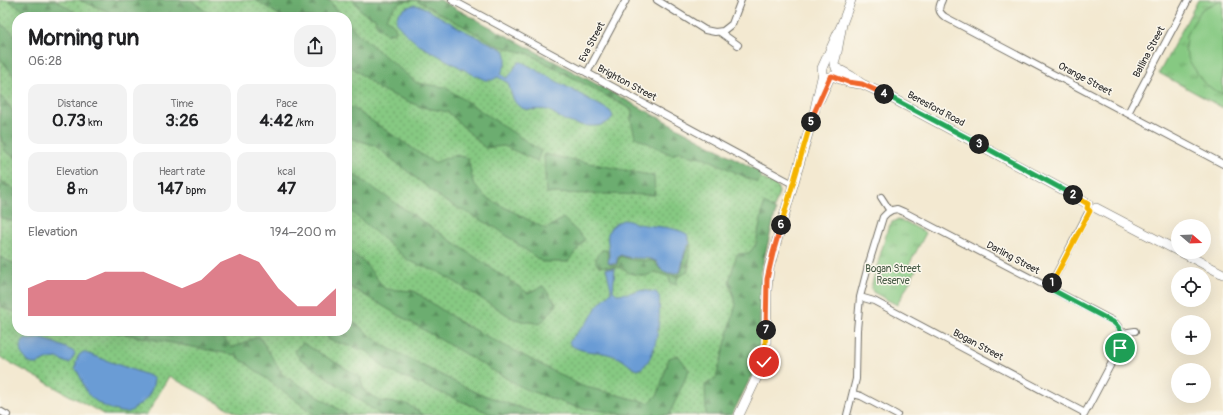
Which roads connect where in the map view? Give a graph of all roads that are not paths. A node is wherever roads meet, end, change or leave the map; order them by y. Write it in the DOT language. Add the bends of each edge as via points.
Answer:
graph roads {
  1 [pos="452,0"];
  2 [pos="626,0"];
  3 [pos="657,0"];
  4 [pos="740,0"];
  5 [pos="851,0"];
  6 [pos="942,0"];
  7 [pos="1188,0"];
  8 [pos="720,32"];
  9 [pos="738,45"];
  10 [pos="830,70"];
  11 [pos="587,73"];
  12 [pos="1128,113"];
  13 [pos="1223,164"];
  14 [pos="793,184"];
  15 [pos="881,197"];
  16 [pos="1091,208"];
  17 [pos="890,211"];
  18 [pos="1171,247"];
  19 [pos="1194,259"];
  20 [pos="1223,274"];
  21 [pos="1049,288"];
  22 [pos="860,297"];
  23 [pos="1135,331"];
  24 [pos="1122,333"];
  25 [pos="853,394"];
  26 [pos="0,411"];
  27 [pos="1084,414"];
  28 [pos="7,415"];
  29 [pos="739,415"];
  30 [pos="848,415"];
  31 [pos="897,415"];
  1 -- 11 [label="street, Brighton Street"];
  2 -- 11 [label="street, Eva Street"];
  3 -- 8 [label="street" via="705,30"];
  4 -- 8 [label="street" via="732,24"];
  5 -- 10 [label="street"];
  6 -- 12 [label="street, Orange Street" via="937,10 945,17"];
  7 -- 12 [label="street, Ballina Street"];
  8 -- 9 [label="street"];
  10 -- 14 [label="street"];
  10 -- 16 [label="street, Beresford Road" via="852,76 862,84 1071,194"];
  11 -- 14 [label="street, Brighton Street"];
  12 -- 13 [label="street, Orange Street"];
  14 -- 29 [label="street" via="769,268 764,362"];
  15 -- 17 [label="street"];
  16 -- 18 [label="street, Beresford Road"];
  16 -- 21 [label="street"];
  17 -- 21 [label="street, Darling Street" via="897,209 904,212"];
  17 -- 22 [label="street" via="883,217"];
  19 -- 20 [label="street"];
  21 -- 24 [label="street, Darling Street" via="1113,322"];
  22 -- 25 [label="street"];
  22 -- 27 [label="street, Bogan Street" via="874,301"];
  23 -- 24 [label="street"];
  24 -- 27 [label="street" via="1120,348"];
  25 -- 30 [label="street"];
  25 -- 31 [label="street"];
  26 -- 28 [label="street"];
}
